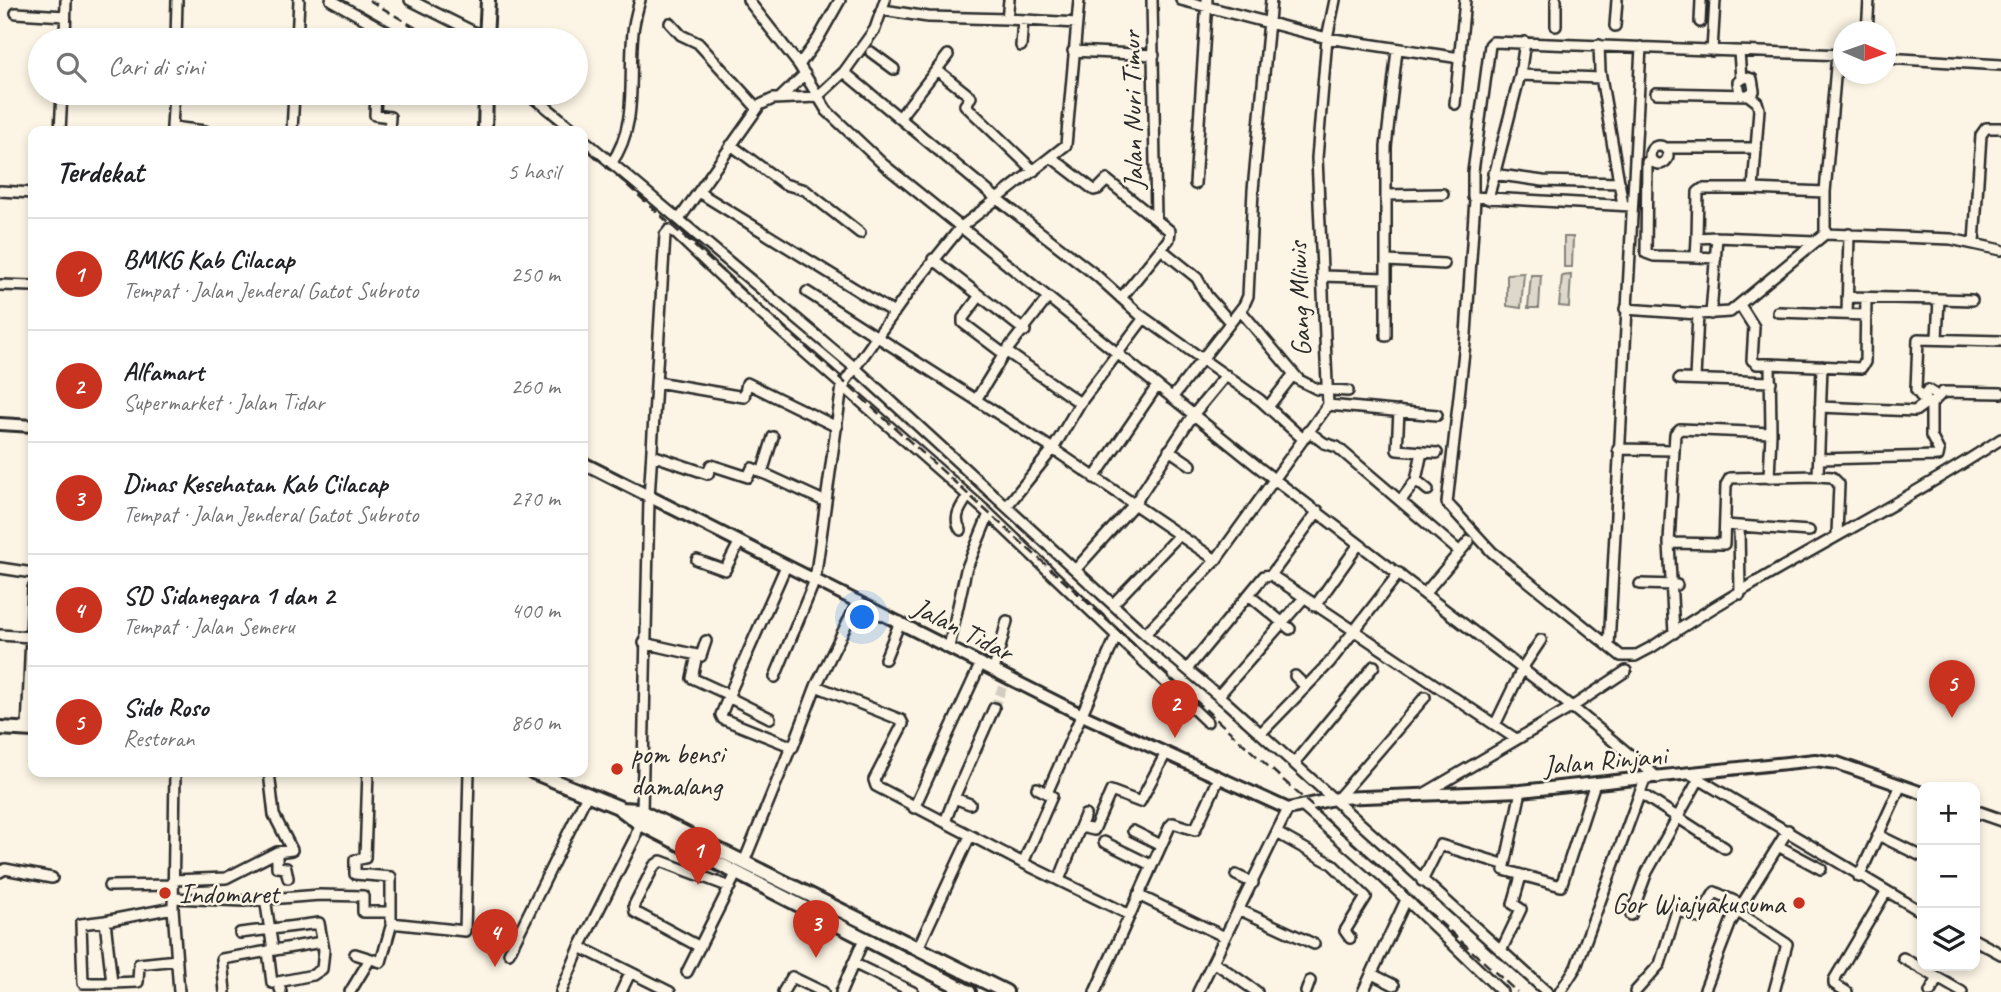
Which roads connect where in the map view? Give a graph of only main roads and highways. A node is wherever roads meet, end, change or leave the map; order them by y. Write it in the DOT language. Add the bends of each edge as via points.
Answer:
graph roads {
  1 [pos="488,0"];
  2 [pos="487,28"];
  3 [pos="486,105"];
  4 [pos="485,126"];
  5 [pos="0,728"];
  6 [pos="28,730"];
  7 [pos="546,777"];
  8 [pos="641,817"];
  9 [pos="871,924"];
  10 [pos="864,939"];
  11 [pos="970,992"];
  12 [pos="1006,992"];
  1 -- 2 [label="main road"];
  3 -- 4 [label="main road"];
  5 -- 6 [label="main road"];
  7 -- 8 [label="main road"];
  8 -- 9 [label="main road"];
  8 -- 10 [label="main road" via="736,874"];
  9 -- 10 [label="main road"];
  9 -- 12 [label="main road"];
  10 -- 11 [label="main road"];
}
